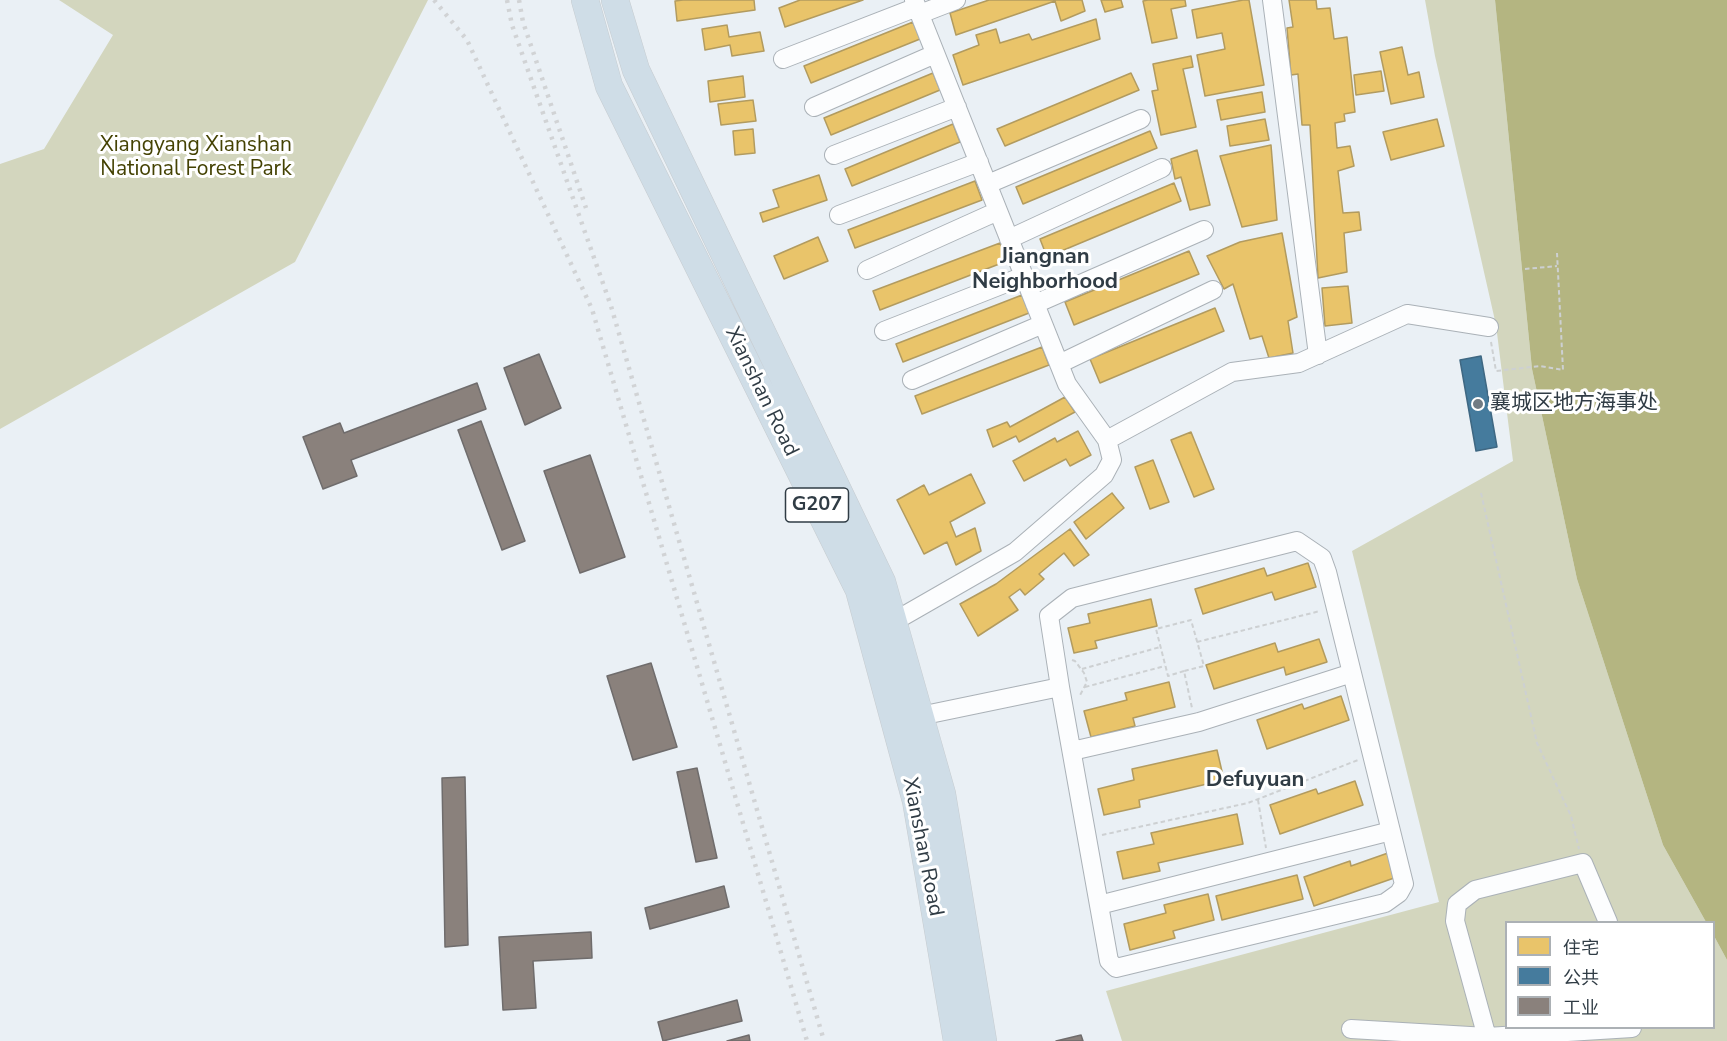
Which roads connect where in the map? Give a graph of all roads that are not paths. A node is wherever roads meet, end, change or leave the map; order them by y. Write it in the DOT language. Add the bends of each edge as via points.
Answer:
graph roads {
  1 [pos="585,0"];
  2 [pos="615,0"];
  3 [pos="956,0"];
  4 [pos="1272,0"];
  5 [pos="917,7"];
  6 [pos="935,54"];
  7 [pos="783,59"];
  8 [pos="957,106"];
  9 [pos="814,107"];
  10 [pos="1141,119"];
  11 [pos="834,155"];
  12 [pos="979,162"];
  13 [pos="1162,168"];
  14 [pos="988,184"];
  15 [pos="998,211"];
  16 [pos="839,215"];
  17 [pos="1204,230"];
  18 [pos="1009,238"];
  19 [pos="867,270"];
  20 [pos="1024,276"];
  21 [pos="1213,290"];
  22 [pos="1035,304"];
  23 [pos="1043,324"];
  24 [pos="1489,327"];
  25 [pos="884,331"];
  26 [pos="1318,355"];
  27 [pos="1059,364"];
  28 [pos="912,380"];
  29 [pos="1107,440"];
  30 [pos="882,626"];
  31 [pos="1352,673"];
  32 [pos="1060,687"];
  33 [pos="920,716"];
  34 [pos="1072,751"];
  35 [pos="1391,831"];
  36 [pos="1099,905"];
  37 [pos="1608,921"];
  38 [pos="1351,1029"];
  39 [pos="1633,1032"];
  40 [pos="1487,1039"];
  41 [pos="957,1041"];
  42 [pos="983,1041"];
  1 -- 30 [label="highway, Xianshan Road / G207" via="609,86 859,590"];
  2 -- 30 [label="highway, Xianshan Road / G207" via="636,70 882,582"];
  3 -- 5 [label="street"];
  4 -- 26 [label="street"];
  5 -- 6 [label="street"];
  5 -- 7 [label="street"];
  6 -- 8 [label="street"];
  6 -- 9 [label="street"];
  8 -- 11 [label="street"];
  8 -- 12 [label="street"];
  10 -- 14 [label="street"];
  12 -- 14 [label="street"];
  12 -- 16 [label="street"];
  13 -- 18 [label="street"];
  14 -- 15 [label="street"];
  15 -- 18 [label="street"];
  15 -- 19 [label="street"];
  17 -- 22 [label="street"];
  18 -- 20 [label="street"];
  20 -- 22 [label="street"];
  20 -- 25 [label="street"];
  21 -- 27 [label="street"];
  22 -- 23 [label="street"];
  23 -- 27 [label="street"];
  23 -- 28 [label="street"];
  24 -- 26 [label="street" via="1407,314"];
  26 -- 29 [label="street" via="1299,363 1232,372"];
  27 -- 29 [label="street" via="1067,384"];
  29 -- 30 [label="street" via="1112,460 1104,475 1015,552"];
  30 -- 33 [label="highway, Xianshan Road / G207"];
  30 -- 41 [label="highway, Xianshan Road / G207"];
  31 -- 32 [label="street" via="1322,558 1297,541 1072,598 1049,616"];
  31 -- 34 [label="street" via="1195,723"];
  31 -- 35 [label="street"];
  32 -- 33 [label="street"];
  32 -- 34 [label="street"];
  33 -- 42 [label="highway, Xianshan Road / G207" via="942,794"];
  34 -- 36 [label="street"];
  35 -- 36 [label="street"];
  35 -- 36 [label="street" via="1404,884 1399,893 1384,903 1116,968 1109,961"];
  37 -- 40 [label="street" via="1583,863 1474,890 1457,904 1455,921"];
  38 -- 40 [label="street"];
  39 -- 40 [label="street"];
}
